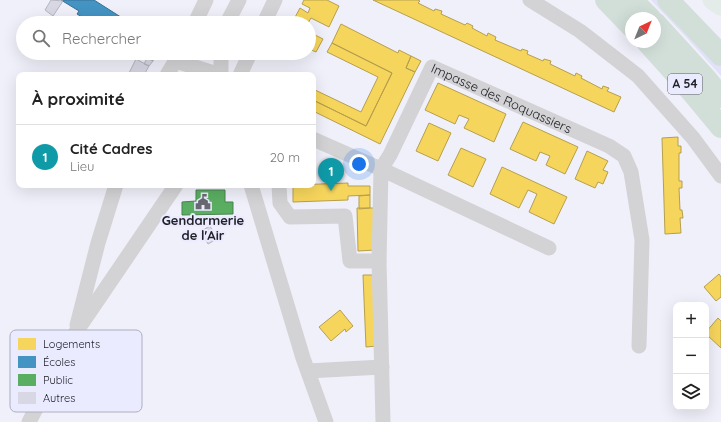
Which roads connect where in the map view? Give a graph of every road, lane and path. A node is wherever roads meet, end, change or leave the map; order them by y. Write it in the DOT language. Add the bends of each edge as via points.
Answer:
graph roads {
  1 [pos="206,0"];
  2 [pos="239,0"];
  3 [pos="275,0"];
  4 [pos="530,0"];
  5 [pos="606,0"];
  6 [pos="632,0"];
  7 [pos="668,0"];
  8 [pos="712,0"];
  9 [pos="721,6"];
  10 [pos="644,12"];
  11 [pos="198,16"];
  12 [pos="230,16"];
  13 [pos="267,16"];
  14 [pos="625,20"];
  15 [pos="661,30"];
  16 [pos="652,48"];
  17 [pos="721,54"];
  18 [pos="178,60"];
  19 [pos="189,60"];
  20 [pos="221,60"];
  21 [pos="247,60"];
  22 [pos="169,72"];
  23 [pos="214,72"];
  24 [pos="220,72"];
  25 [pos="241,72"];
  26 [pos="721,97"];
  27 [pos="721,127"];
  28 [pos="316,140"];
  29 [pos="381,169"];
  30 [pos="721,176"];
  31 [pos="115,188"];
  32 [pos="174,188"];
  33 [pos="252,188"];
  34 [pos="279,188"];
  35 [pos="549,248"];
  36 [pos="379,261"];
  37 [pos="75,330"];
  38 [pos="77,330"];
  39 [pos="640,346"];
  40 [pos="382,367"];
  41 [pos="308,371"];
  42 [pos="34,412"];
  43 [pos="29,422"];
  44 [pos="326,422"];
  45 [pos="383,422"];
  1 -- 11 [label="street"];
  2 -- 12 [label="street"];
  3 -- 13 [label="street"];
  4 -- 30 [label="street" via="580,31 638,76 694,138"];
  5 -- 14 [label="highway"];
  6 -- 10 [label="highway"];
  7 -- 17 [label="highway"];
  8 -- 9 [label="main road"];
  15 -- 26 [label="highway, A 54"];
  16 -- 27 [label="highway, A 54"];
  18 -- 22 [label="street"];
  19 -- 23 [label="street"];
  20 -- 24 [label="street"];
  21 -- 25 [label="street"];
  28 -- 29 [label="street"];
  29 -- 35 [label="street"];
  29 -- 36 [label="street"];
  29 -- 39 [label="street, Impasse des Roquassiers" via="432,67 609,146 624,156 631,172 642,240"];
  31 -- 37 [label="street"];
  32 -- 38 [label="street"];
  33 -- 41 [label="street"];
  34 -- 36 [label="street" via="280,204 290,217 345,216 350,261"];
  36 -- 40 [label="street"];
  40 -- 41 [label="street"];
  40 -- 45 [label="street"];
  41 -- 44 [label="street"];
  42 -- 43 [label="street"];
}
